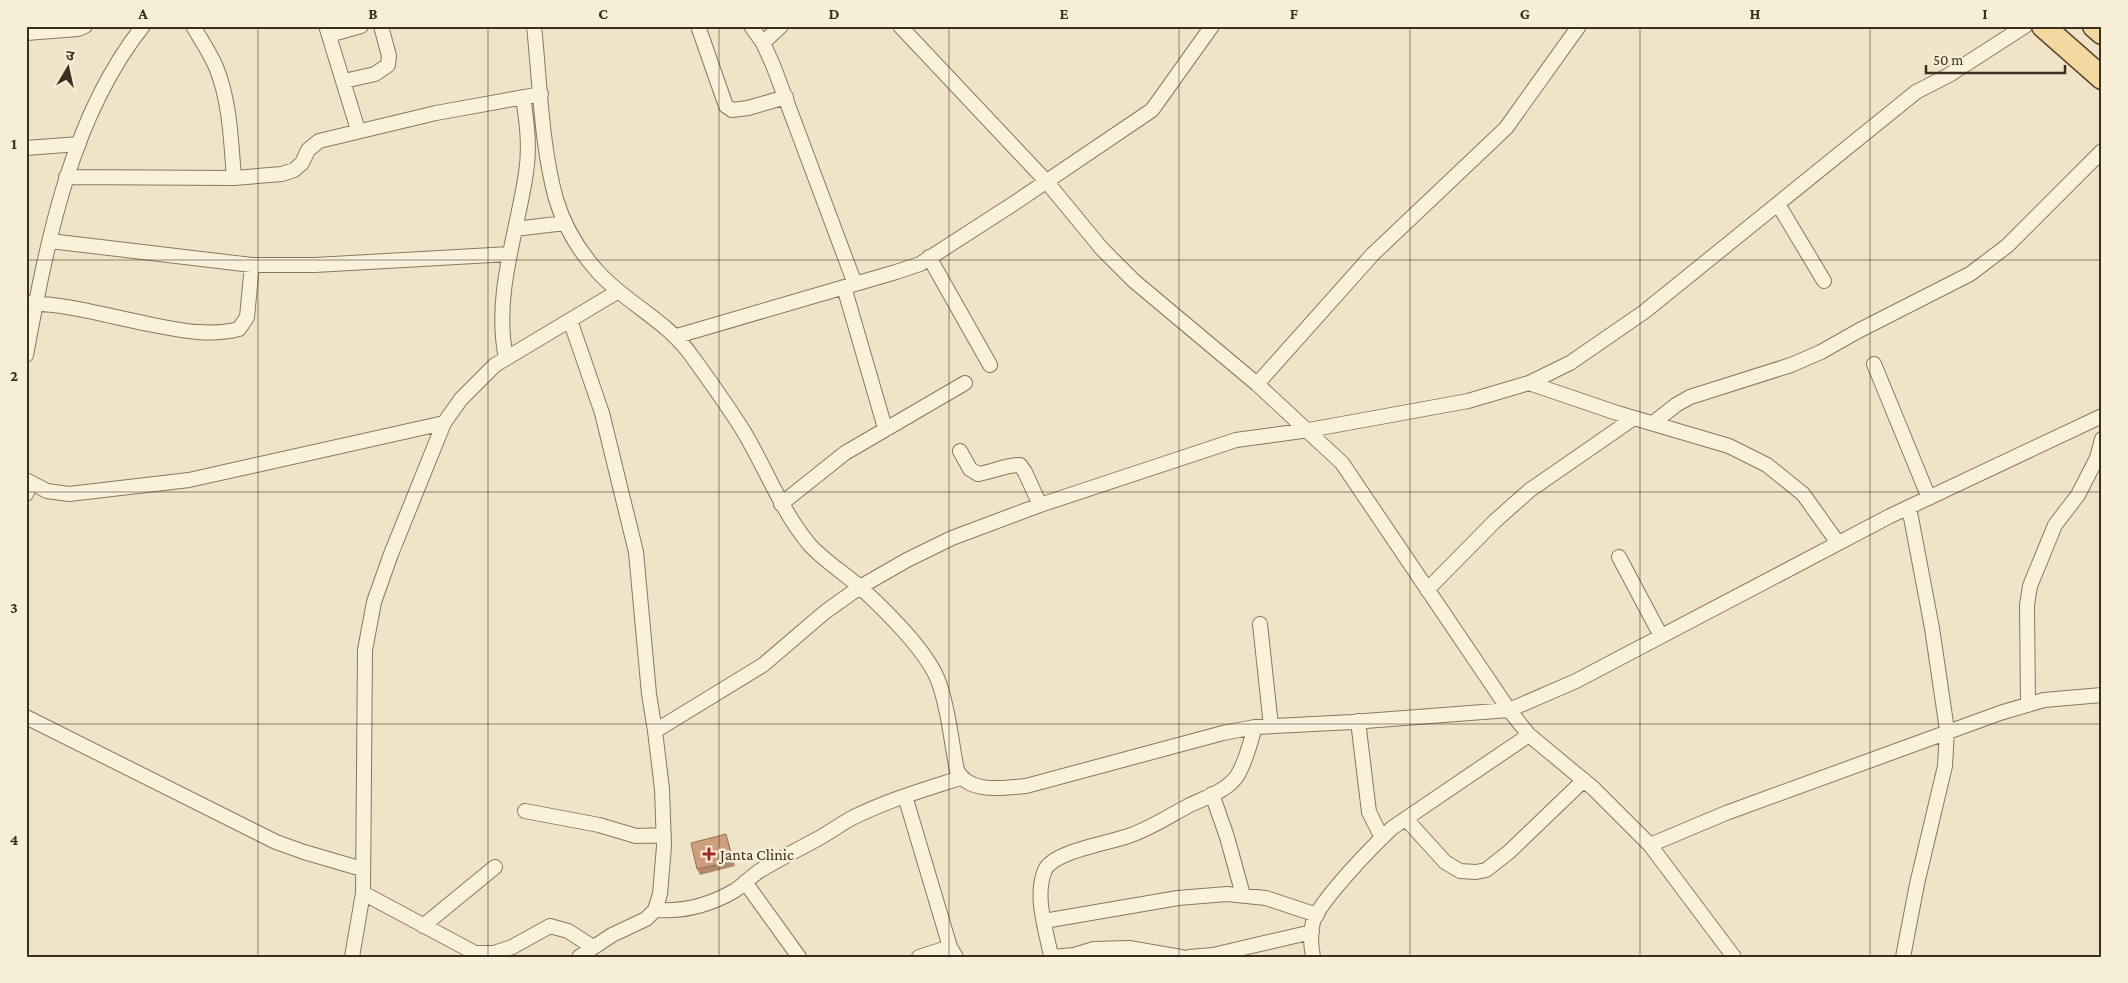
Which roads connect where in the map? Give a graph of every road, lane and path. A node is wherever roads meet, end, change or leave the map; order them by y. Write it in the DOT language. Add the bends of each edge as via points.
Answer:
graph roads {
  1 [pos="85,26"];
  2 [pos="143,26"];
  3 [pos="193,26"];
  4 [pos="361,26"];
  5 [pos="381,26"];
  6 [pos="534,26"];
  7 [pos="698,26"];
  8 [pos="751,26"];
  9 [pos="781,26"];
  10 [pos="900,26"];
  11 [pos="1212,26"];
  12 [pos="1579,26"];
  13 [pos="2025,26"];
  14 [pos="2043,26"];
  15 [pos="2094,26"];
  16 [pos="328,31"];
  17 [pos="26,33"];
  18 [pos="2102,33"];
  19 [pos="763,43"];
  20 [pos="2102,78"];
  21 [pos="344,82"];
  22 [pos="541,94"];
  23 [pos="786,97"];
  24 [pos="523,98"];
  25 [pos="358,130"];
  26 [pos="79,144"];
  27 [pos="26,148"];
  28 [pos="2102,151"];
  29 [pos="66,178"];
  30 [pos="234,178"];
  31 [pos="1046,181"];
  32 [pos="1778,204"];
  33 [pos="565,222"];
  34 [pos="515,229"];
  35 [pos="50,241"];
  36 [pos="510,254"];
  37 [pos="929,257"];
  38 [pos="252,266"];
  39 [pos="1824,281"];
  40 [pos="849,286"];
  41 [pos="617,292"];
  42 [pos="31,304"];
  43 [pos="570,320"];
  44 [pos="677,336"];
  45 [pos="26,355"];
  46 [pos="506,358"];
  47 [pos="1874,364"];
  48 [pos="990,366"];
  49 [pos="964,383"];
  50 [pos="1529,383"];
  51 [pos="1257,384"];
  52 [pos="2102,416"];
  53 [pos="1634,418"];
  54 [pos="444,423"];
  55 [pos="1653,424"];
  56 [pos="885,428"];
  57 [pos="1309,430"];
  58 [pos="2102,440"];
  59 [pos="960,451"];
  60 [pos="28,486"];
  61 [pos="1929,498"];
  62 [pos="781,504"];
  63 [pos="1040,505"];
  64 [pos="1909,507"];
  65 [pos="1838,543"];
  66 [pos="1619,557"];
  67 [pos="860,587"];
  68 [pos="1428,590"];
  69 [pos="1260,624"];
  70 [pos="1661,636"];
  71 [pos="2102,695"];
  72 [pos="2028,705"];
  73 [pos="1509,710"];
  74 [pos="26,717"];
  75 [pos="1358,721"];
  76 [pos="1255,726"];
  77 [pos="1271,726"];
  78 [pos="1947,730"];
  79 [pos="656,731"];
  80 [pos="1529,735"];
  81 [pos="960,778"];
  82 [pos="1584,780"];
  83 [pos="1212,794"];
  84 [pos="905,796"];
  85 [pos="525,811"];
  86 [pos="1406,820"];
  87 [pos="664,835"];
  88 [pos="1382,838"];
  89 [pos="1650,845"];
  90 [pos="495,867"];
  91 [pos="362,869"];
  92 [pos="745,882"];
  93 [pos="363,892"];
  94 [pos="1243,895"];
  95 [pos="655,910"];
  96 [pos="1317,916"];
  97 [pos="1044,921"];
  98 [pos="423,926"];
  99 [pos="1312,932"];
  100 [pos="592,947"];
  101 [pos="953,952"];
  102 [pos="352,957"];
  103 [pos="579,957"];
  104 [pos="798,957"];
  105 [pos="919,957"];
  106 [pos="1051,957"];
  107 [pos="1181,957"];
  108 [pos="1189,957"];
  109 [pos="1313,957"];
  110 [pos="1734,957"];
  111 [pos="1903,957"];
  1 -- 17 [label="street"];
  2 -- 26 [label="street" via="110,76"];
  3 -- 30 [label="street" via="221,83 228,111"];
  4 -- 16 [label="street"];
  5 -- 21 [label="street" via="389,56 388,65 375,74"];
  6 -- 22 [label="street"];
  7 -- 23 [label="street" via="726,106 732,110 740,109"];
  8 -- 19 [label="street"];
  9 -- 19 [label="street"];
  10 -- 31 [label="street"];
  11 -- 31 [label="street" via="1152,110"];
  12 -- 51 [label="street" via="1506,128 1373,254"];
  13 -- 32 [label="street" via="1916,92"];
  14 -- 20 [label="main road"];
  15 -- 18 [label="main road"];
  16 -- 21 [label="street"];
  19 -- 23 [label="street"];
  21 -- 25 [label="street"];
  22 -- 24 [label="street"];
  22 -- 33 [label="street" via="556,199"];
  23 -- 40 [label="street"];
  24 -- 25 [label="street"];
  24 -- 34 [label="street" via="528,143 526,173"];
  25 -- 30 [label="street" via="319,141 308,150 302,163 288,172"];
  26 -- 27 [label="street"];
  26 -- 29 [label="street"];
  28 -- 55 [label="street" via="2007,246 1970,274 1821,352 1690,397"];
  29 -- 30 [label="street"];
  29 -- 35 [label="street"];
  31 -- 37 [label="street"];
  31 -- 51 [label="street" via="1102,250 1134,281"];
  32 -- 39 [label="street"];
  32 -- 50 [label="street" via="1644,312 1570,363"];
  33 -- 34 [label="street"];
  33 -- 41 [label="street" via="575,241"];
  34 -- 36 [label="street"];
  35 -- 38 [label="street"];
  35 -- 42 [label="street"];
  36 -- 38 [label="street" via="315,266"];
  36 -- 46 [label="street" via="502,318"];
  37 -- 40 [label="street" via="920,264"];
  37 -- 48 [label="street"];
  38 -- 42 [label="street" via="247,318 239,329 221,334 187,332 66,307"];
  40 -- 44 [label="street"];
  40 -- 56 [label="street"];
  41 -- 43 [label="street"];
  41 -- 44 [label="street"];
  42 -- 45 [label="street"];
  43 -- 46 [label="street"];
  43 -- 79 [label="street" via="602,413 636,552 649,694"];
  44 -- 62 [label="street" via="744,432"];
  46 -- 54 [label="street" via="478,381"];
  47 -- 61 [label="street"];
  49 -- 56 [label="street"];
  50 -- 53 [label="street"];
  50 -- 57 [label="street" via="1468,401"];
  51 -- 57 [label="street"];
  52 -- 61 [label="street"];
  53 -- 55 [label="street"];
  53 -- 68 [label="street" via="1530,490"];
  54 -- 60 [label="street" via="189,480 69,494"];
  54 -- 91 [label="street" via="374,602 365,650"];
  55 -- 65 [label="street" via="1729,446 1767,465 1803,494"];
  56 -- 62 [label="street" via="845,452"];
  57 -- 63 [label="street" via="1236,440"];
  57 -- 68 [label="street" via="1342,463 1360,487"];
  58 -- 72 [label="street" via="2097,458 2078,495 2055,525 2030,586 2027,605"];
  59 -- 63 [label="street" via="970,469 978,474 1020,465"];
  61 -- 64 [label="street"];
  62 -- 67 [label="street" via="812,547"];
  63 -- 67 [label="street" via="952,538"];
  64 -- 65 [label="street"];
  64 -- 78 [label="street"];
  65 -- 70 [label="street"];
  66 -- 70 [label="street"];
  67 -- 79 [label="street" via="763,665"];
  67 -- 81 [label="street" via="904,631 939,681"];
  68 -- 73 [label="street"];
  69 -- 77 [label="street"];
  70 -- 73 [label="street" via="1576,681"];
  71 -- 72 [label="street" via="2044,700"];
  72 -- 78 [label="street"];
  73 -- 75 [label="street"];
  73 -- 80 [label="street"];
  74 -- 91 [label="street" via="276,842"];
  75 -- 77 [label="street"];
  75 -- 88 [label="street" via="1369,812"];
  76 -- 77 [label="street"];
  76 -- 81 [label="street" via="1026,786 997,789 971,785"];
  76 -- 83 [label="street" via="1236,778"];
  78 -- 89 [label="street"];
  78 -- 111 [label="street" via="1945,766"];
  79 -- 87 [label="street"];
  80 -- 82 [label="street"];
  80 -- 86 [label="street"];
  81 -- 84 [label="street"];
  82 -- 86 [label="street" via="1486,870 1460,871 1445,862"];
  82 -- 89 [label="street"];
  83 -- 94 [label="street"];
  83 -- 97 [label="street" via="1130,836 1066,853 1052,860 1045,869 1041,885"];
  84 -- 92 [label="street" via="850,820 787,854"];
  84 -- 101 [label="street"];
  85 -- 87 [label="street" via="599,825 636,836"];
  86 -- 88 [label="street"];
  87 -- 95 [label="street" via="660,894"];
  88 -- 96 [label="street" via="1330,895"];
  89 -- 110 [label="street"];
  90 -- 98 [label="street"];
  91 -- 93 [label="street"];
  92 -- 95 [label="street" via="718,899 696,907 673,912"];
  92 -- 104 [label="street"];
  93 -- 98 [label="street"];
  93 -- 102 [label="street"];
  94 -- 96 [label="street" via="1266,898"];
  94 -- 97 [label="street" via="1178,898"];
  95 -- 100 [label="street" via="646,919"];
  96 -- 99 [label="street"];
  97 -- 106 [label="street"];
  98 -- 100 [label="street" via="474,953 494,953 512,947 550,926 568,931"];
  99 -- 108 [label="street" via="1213,955"];
  99 -- 109 [label="street"];
  100 -- 103 [label="street"];
  101 -- 105 [label="street"];
  106 -- 107 [label="street" via="1094,949 1129,948"];
}
